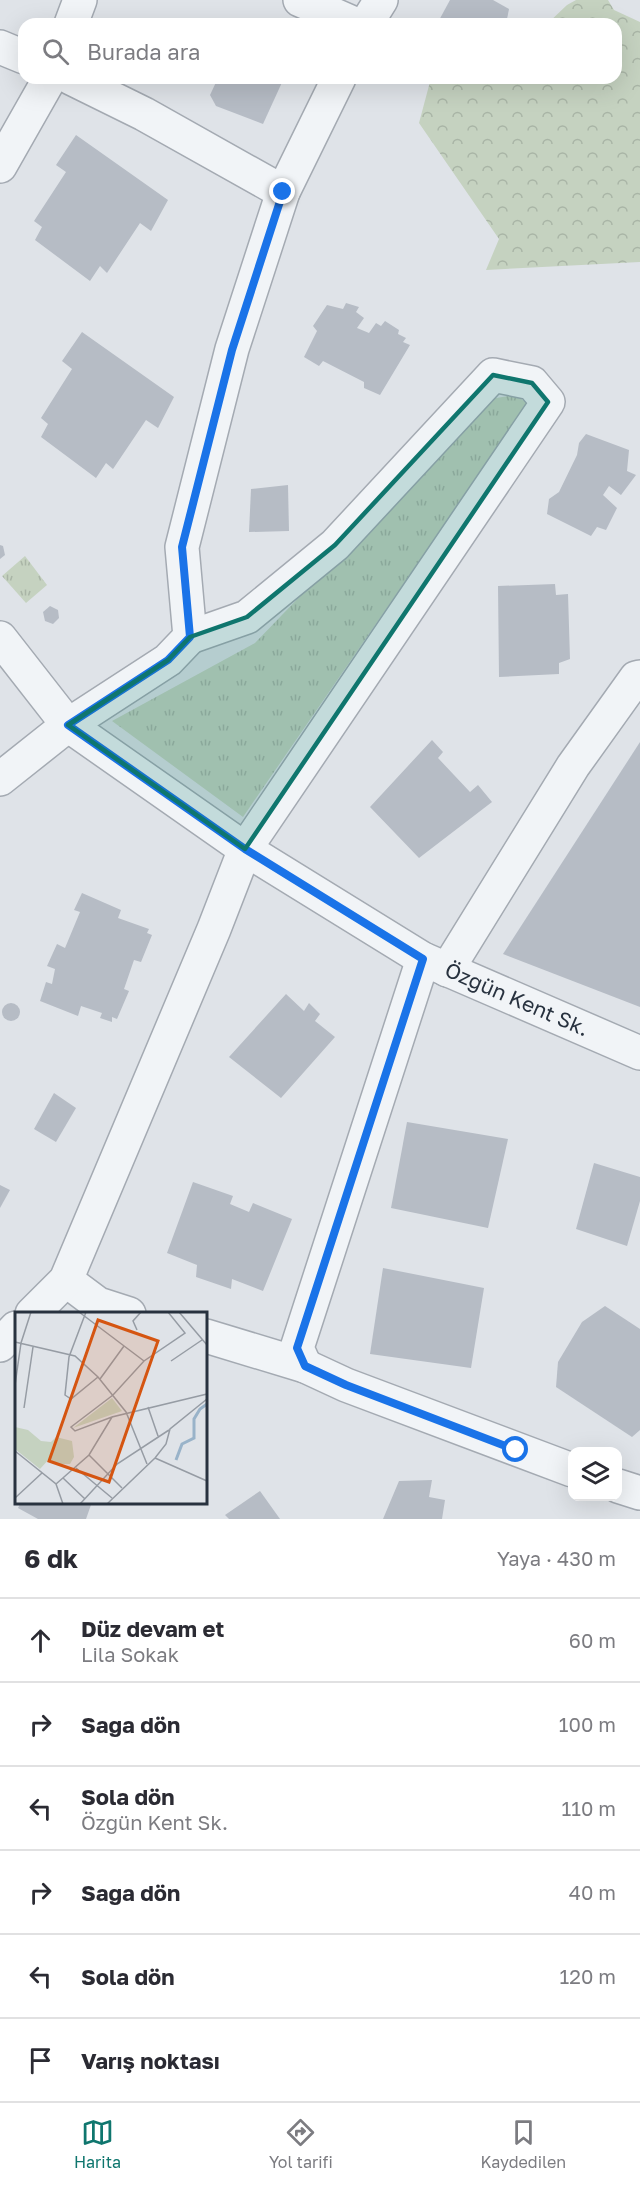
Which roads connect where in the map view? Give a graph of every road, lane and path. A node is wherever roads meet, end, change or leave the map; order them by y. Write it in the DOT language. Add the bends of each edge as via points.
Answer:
graph roads {
  1 [pos="80,0"];
  2 [pos="300,0"];
  3 [pos="381,0"];
  4 [pos="73,18"];
  5 [pos="340,18"];
  6 [pos="370,18"];
  7 [pos="0,47"];
  8 [pos="18,54"];
  9 [pos="47,84"];
  10 [pos="83,84"];
  11 [pos="336,84"];
  12 [pos="0,166"];
  13 [pos="283,192"];
  14 [pos="190,637"];
  15 [pos="0,638"];
  16 [pos="640,677"];
  17 [pos="68,725"];
  18 [pos="0,779"];
  19 [pos="245,849"];
  20 [pos="435,965"];
  21 [pos="640,1053"];
  22 [pos="66,1280"];
  23 [pos="34,1312"];
  24 [pos="123,1312"];
  25 [pos="15,1329"];
  26 [pos="207,1336"];
  27 [pos="0,1345"];
  28 [pos="305,1366"];
  29 [pos="568,1468"];
  30 [pos="622,1487"];
  31 [pos="640,1493"];
  1 -- 4 [label="street"];
  2 -- 5 [label="street"];
  3 -- 6 [label="street"];
  7 -- 8 [label="street"];
  9 -- 12 [label="street"];
  10 -- 13 [label="street"];
  11 -- 13 [label="street"];
  13 -- 14 [label="street" via="232,350 182,547"];
  14 -- 17 [label="street" via="168,660"];
  14 -- 19 [label="street" via="247,617 335,545 493,375 532,383 548,402"];
  15 -- 17 [label="street, Özgün Kent Sk."];
  16 -- 20 [label="street"];
  17 -- 18 [label="street"];
  17 -- 19 [label="street, Özgün Kent Sk."];
  19 -- 20 [label="street, Özgün Kent Sk."];
  19 -- 22 [label="street"];
  20 -- 21 [label="street, Özgün Kent Sk."];
  20 -- 28 [label="street" via="297,1348"];
  22 -- 23 [label="street"];
  22 -- 24 [label="street" via="98,1304"];
  25 -- 27 [label="street"];
  26 -- 28 [label="street"];
  28 -- 29 [label="street"];
  30 -- 31 [label="street"];
}
